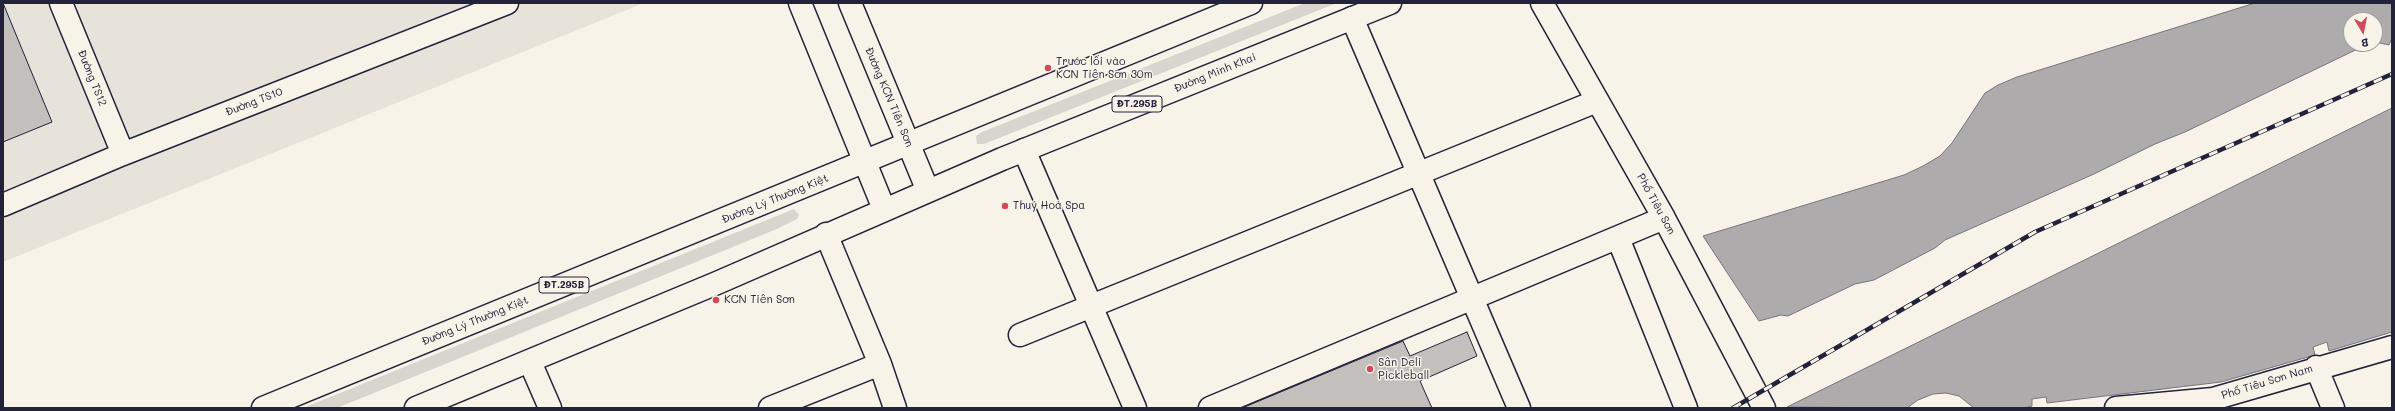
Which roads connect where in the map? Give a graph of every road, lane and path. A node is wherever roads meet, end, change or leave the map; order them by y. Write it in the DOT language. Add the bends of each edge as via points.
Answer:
graph roads {
  1 [pos="61,3"];
  2 [pos="800,3"];
  3 [pos="850,3"];
  4 [pos="1251,3"];
  5 [pos="1390,3"];
  6 [pos="1542,3"];
  7 [pos="499,5"];
  8 [pos="1352,18"];
  9 [pos="1597,101"];
  10 [pos="909,143"];
  11 [pos="1024,150"];
  12 [pos="123,154"];
  13 [pos="865,163"];
  14 [pos="1419,174"];
  15 [pos="928,190"];
  16 [pos="3,205"];
  17 [pos="884,209"];
  18 [pos="1664,218"];
  19 [pos="826,234"];
  20 [pos="1618,238"];
  21 [pos="1472,298"];
  22 [pos="1092,306"];
  23 [pos="1020,335"];
  24 [pos="2392,347"];
  25 [pos="530,362"];
  26 [pos="880,364"];
  27 [pos="2316,367"];
  28 [pos="1243,402"];
  29 [pos="263,408"];
  30 [pos="416,408"];
  31 [pos="550,408"];
  32 [pos="770,408"];
  33 [pos="895,408"];
  34 [pos="1135,408"];
  35 [pos="1210,408"];
  36 [pos="1519,408"];
  37 [pos="1686,408"];
  38 [pos="1764,408"];
  39 [pos="2116,408"];
  40 [pos="2333,408"];
  1 -- 12 [label="street, Đường TS12"];
  2 -- 13 [label="street"];
  3 -- 10 [label="street, Đường KCN Tiên Sơn"];
  4 -- 10 [label="street, ĐT.295B"];
  5 -- 8 [label="street, Đường Minh Khai / ĐT.295B"];
  6 -- 9 [label="street, Phố Tiêu Sơn"];
  7 -- 12 [label="street, Đường TS10"];
  8 -- 11 [label="street, Đường Minh Khai / ĐT.295B"];
  8 -- 14 [label="street"];
  9 -- 14 [label="street"];
  9 -- 18 [label="street, Phố Tiêu Sơn"];
  10 -- 13 [label="street, ĐT.295B"];
  10 -- 15 [label="street, Đường KCN Tiên Sơn"];
  11 -- 15 [label="street, Đường Minh Khai / ĐT.295B"];
  11 -- 22 [label="street"];
  12 -- 16 [label="street, Đường TS10"];
  13 -- 17 [label="street"];
  13 -- 29 [label="street, Đường Lý Thường Kiệt / ĐT.295B"];
  14 -- 21 [label="street"];
  14 -- 22 [label="street"];
  15 -- 17 [label="street, Đường Minh Khai / ĐT.295B"];
  17 -- 19 [label="street, ĐT.295B"];
  18 -- 20 [label="street"];
  18 -- 38 [label="street, Phố Tiêu Sơn"];
  19 -- 25 [label="street, ĐT.295B"];
  19 -- 26 [label="street"];
  20 -- 21 [label="street"];
  20 -- 37 [label="street"];
  21 -- 28 [label="street"];
  21 -- 36 [label="street"];
  22 -- 23 [label="street"];
  22 -- 34 [label="street"];
  24 -- 27 [label="street, Phố Tiêu Sơn Nam"];
  25 -- 30 [label="street, ĐT.295B"];
  25 -- 31 [label="street"];
  26 -- 32 [label="street"];
  26 -- 33 [label="street"];
  27 -- 39 [label="street, Phố Tiêu Sơn Nam" via="2213,399"];
  27 -- 40 [label="street"];
  28 -- 35 [label="street"];
}
